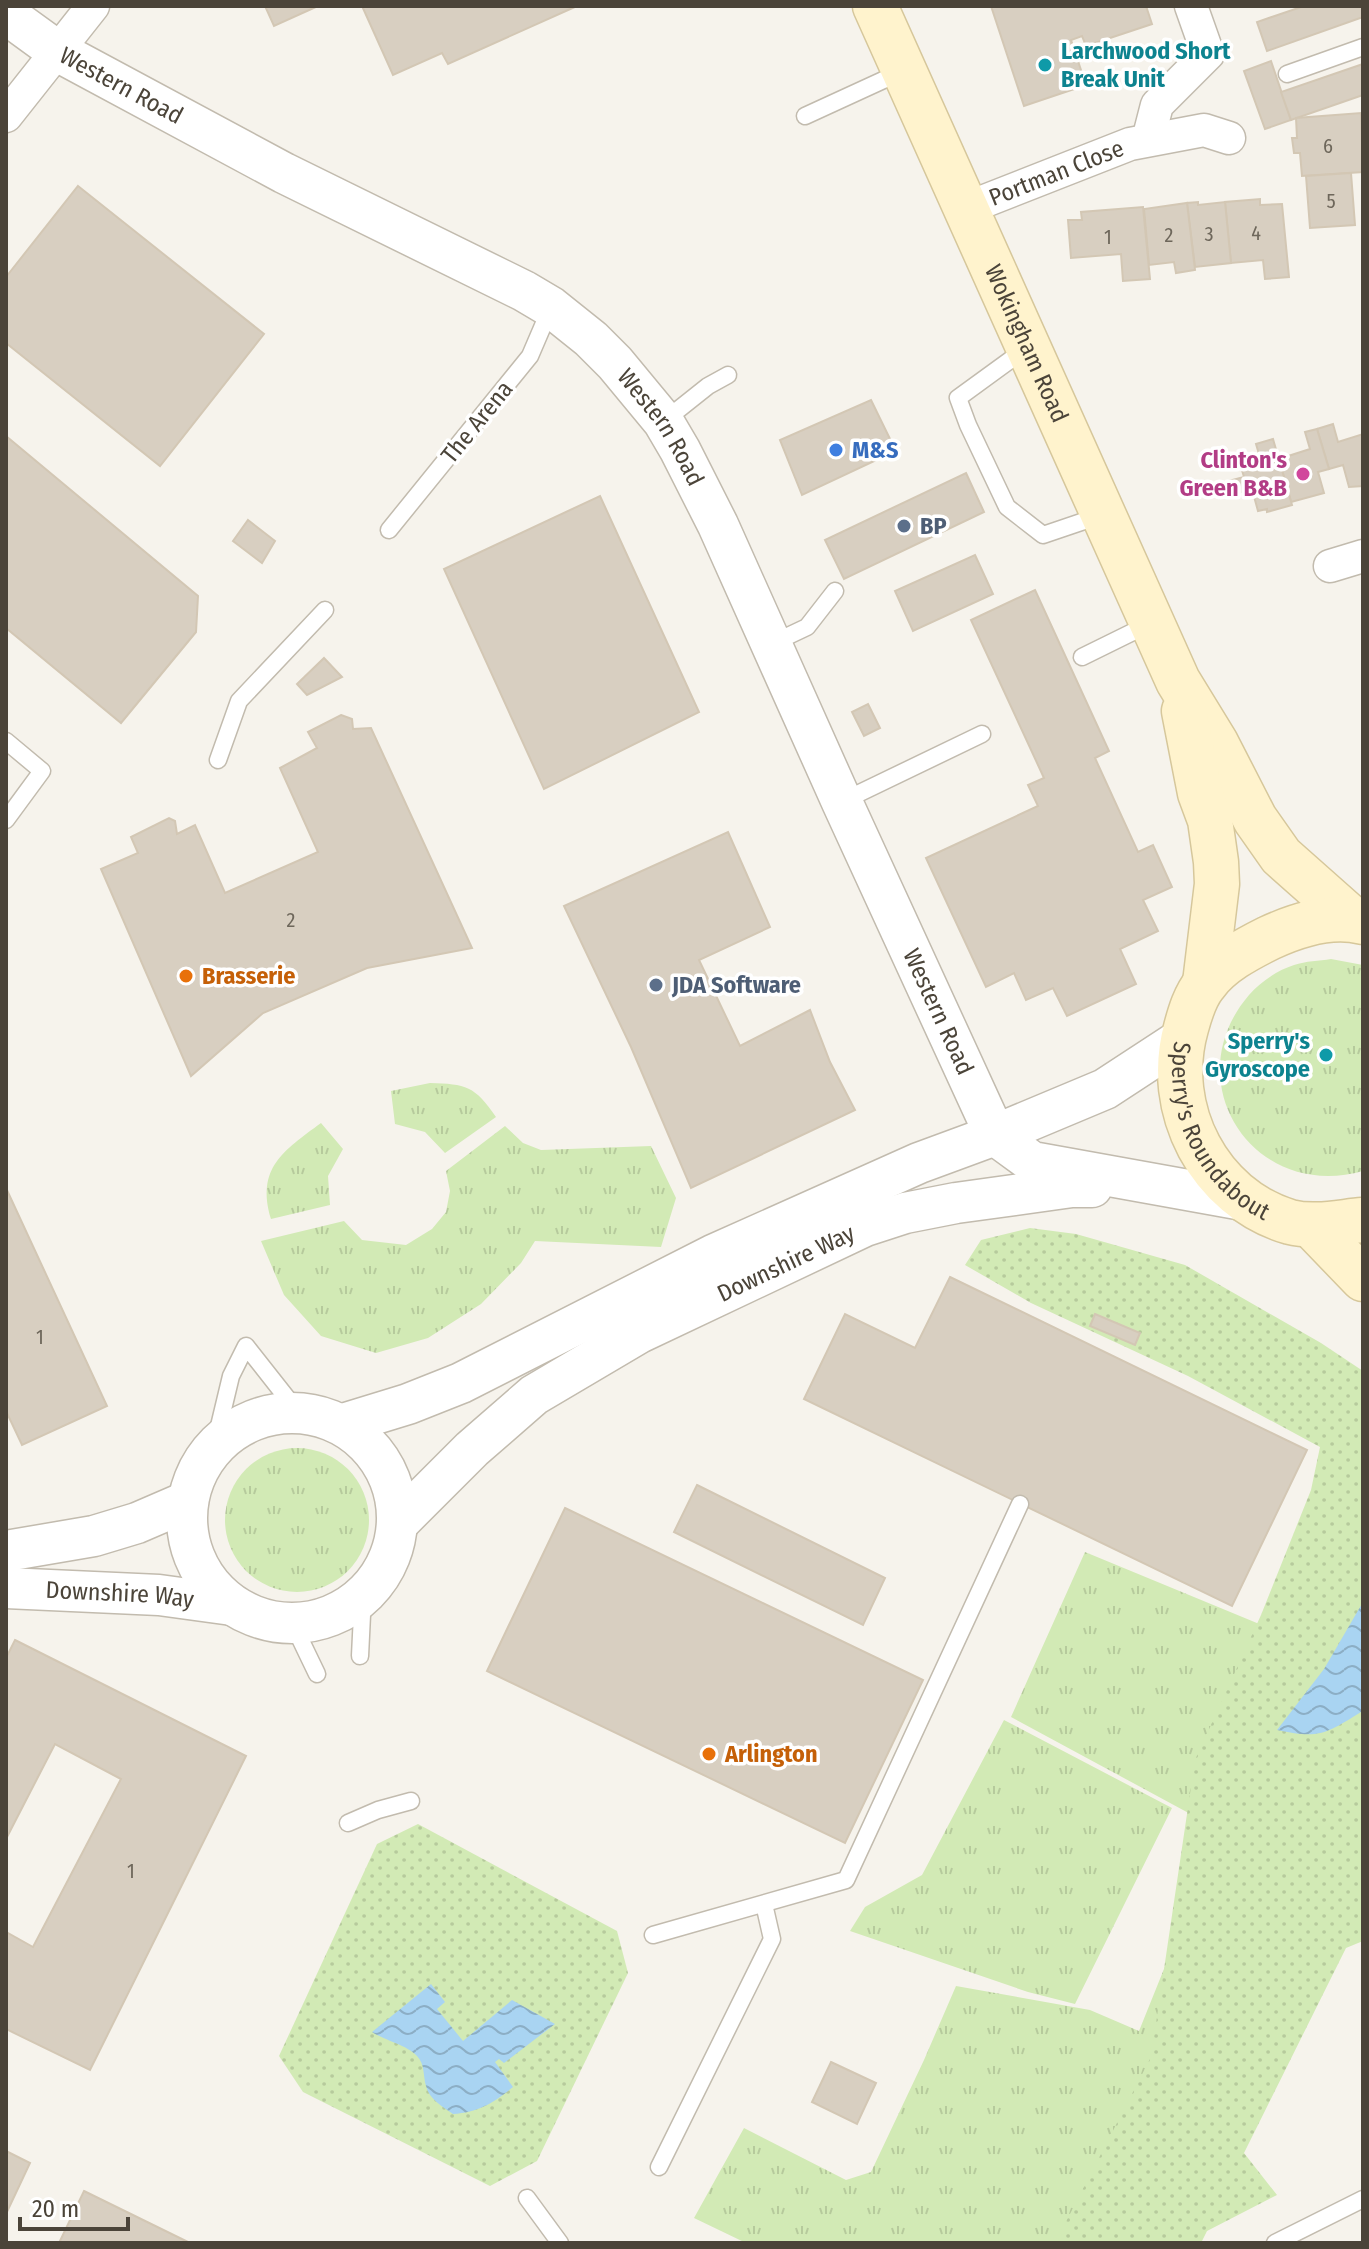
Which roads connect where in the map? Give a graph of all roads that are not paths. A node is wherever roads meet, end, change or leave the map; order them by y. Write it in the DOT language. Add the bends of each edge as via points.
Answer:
graph roads {
  1 [pos="93,6"];
  2 [pos="875,6"];
  3 [pos="1191,6"];
  4 [pos="6,14"];
  5 [pos="1363,47"];
  6 [pos="57,51"];
  7 [pos="904,71"];
  8 [pos="1287,74"];
  9 [pos="6,116"];
  10 [pos="805,116"];
  11 [pos="1229,138"];
  12 [pos="1148,140"];
  13 [pos="967,208"];
  14 [pos="551,307"];
  15 [pos="1028,347"];
  16 [pos="728,375"];
  17 [pos="663,421"];
  18 [pos="1103,515"];
  19 [pos="389,530"];
  20 [pos="1363,556"];
  21 [pos="1330,566"];
  22 [pos="835,591"];
  23 [pos="325,610"];
  24 [pos="1152,623"];
  25 [pos="771,644"];
  26 [pos="1082,657"];
  27 [pos="1178,681"];
  28 [pos="982,734"];
  29 [pos="6,741"];
  30 [pos="218,760"];
  31 [pos="842,802"];
  32 [pos="6,820"];
  33 [pos="1357,920"];
  34 [pos="1205,983"];
  35 [pos="1183,1038"];
  36 [pos="995,1135"];
  37 [pos="1243,1200"];
  38 [pos="1363,1220"];
  39 [pos="1311,1225"];
  40 [pos="1363,1279"];
  41 [pos="298,1412"];
  42 [pos="346,1423"];
  43 [pos="214,1447"];
  44 [pos="188,1501"];
  45 [pos="1020,1504"];
  46 [pos="399,1522"];
  47 [pos="6,1551"];
  48 [pos="6,1588"];
  49 [pos="363,1594"];
  50 [pos="232,1605"];
  51 [pos="292,1622"];
  52 [pos="360,1656"];
  53 [pos="317,1674"];
  54 [pos="411,1801"];
  55 [pos="348,1823"];
  56 [pos="764,1904"];
  57 [pos="653,1935"];
  58 [pos="659,2167"];
  59 [pos="527,2198"];
  60 [pos="1363,2199"];
  61 [pos="560,2243"];
  62 [pos="1275,2243"];
  1 -- 6 [label="street"];
  2 -- 7 [label="main road, Wokingham Road"];
  3 -- 12 [label="street, Portman Close" via="1208,54 1157,105"];
  4 -- 6 [label="street, Western Road"];
  5 -- 8 [label="lane"];
  6 -- 9 [label="street"];
  6 -- 14 [label="street, Western Road"];
  7 -- 10 [label="lane"];
  7 -- 13 [label="main road, Wokingham Road"];
  11 -- 12 [label="street, Portman Close" via="1204,130"];
  12 -- 13 [label="street, Portman Close"];
  13 -- 15 [label="main road, Wokingham Road"];
  14 -- 17 [label="street, Western Road" via="615,363"];
  14 -- 19 [label="lane, The Arena" via="530,356"];
  15 -- 18 [label="main road, Wokingham Road"];
  15 -- 18 [label="lane" via="958,398 968,425 1007,507 1043,535"];
  16 -- 17 [label="lane"];
  17 -- 25 [label="street, Western Road" via="718,525"];
  18 -- 24 [label="main road, Wokingham Road"];
  20 -- 21 [label="street"];
  22 -- 25 [label="lane" via="807,627"];
  23 -- 30 [label="lane" via="239,701"];
  24 -- 26 [label="lane"];
  24 -- 27 [label="main road, Wokingham Road"];
  25 -- 31 [label="street, Western Road"];
  27 -- 33 [label="main road, Wokingham Road" via="1281,856"];
  27 -- 34 [label="main road, Wokingham Road" via="1216,862"];
  28 -- 31 [label="lane"];
  29 -- 32 [label="lane" via="42,771"];
  31 -- 36 [label="street, Western Road"];
  33 -- 34 [label="main road, Sperry's Roundabout" via="1318,921 1286,930 1242,952"];
  34 -- 35 [label="main road, Sperry's Roundabout"];
  35 -- 36 [label="street, Downshire Way" via="1105,1089"];
  35 -- 37 [label="main road, Sperry's Roundabout" via="1182,1108 1215,1170"];
  36 -- 37 [label="street" via="1032,1162"];
  36 -- 42 [label="street, Downshire Way" via="713,1255 461,1383"];
  37 -- 39 [label="main road, Sperry's Roundabout" via="1291,1222"];
  37 -- 46 [label="street, Downshire Way" via="1072,1187 956,1203 865,1226 616,1344 534,1395"];
  38 -- 39 [label="main road, Sperry's Roundabout"];
  39 -- 40 [label="main road"];
  41 -- 42 [label="street"];
  41 -- 43 [label="street" via="274,1414 233,1430"];
  41 -- 43 [label="lane" via="246,1346 231,1376"];
  42 -- 46 [label="street" via="386,1469"];
  43 -- 44 [label="street" via="198,1469"];
  44 -- 47 [label="street, Downshire Way" via="94,1536"];
  44 -- 50 [label="street" via="187,1529 195,1558 214,1589"];
  45 -- 56 [label="lane" via="846,1880"];
  46 -- 49 [label="street" via="391,1557 375,1586"];
  48 -- 50 [label="street, Downshire Way" via="159,1595"];
  49 -- 51 [label="street" via="340,1614"];
  49 -- 52 [label="lane"];
  50 -- 51 [label="street" via="265,1620"];
  51 -- 53 [label="lane"];
  54 -- 55 [label="lane"];
  56 -- 57 [label="lane"];
  56 -- 58 [label="lane" via="772,1939"];
  59 -- 61 [label="lane"];
  60 -- 62 [label="lane"];
}
